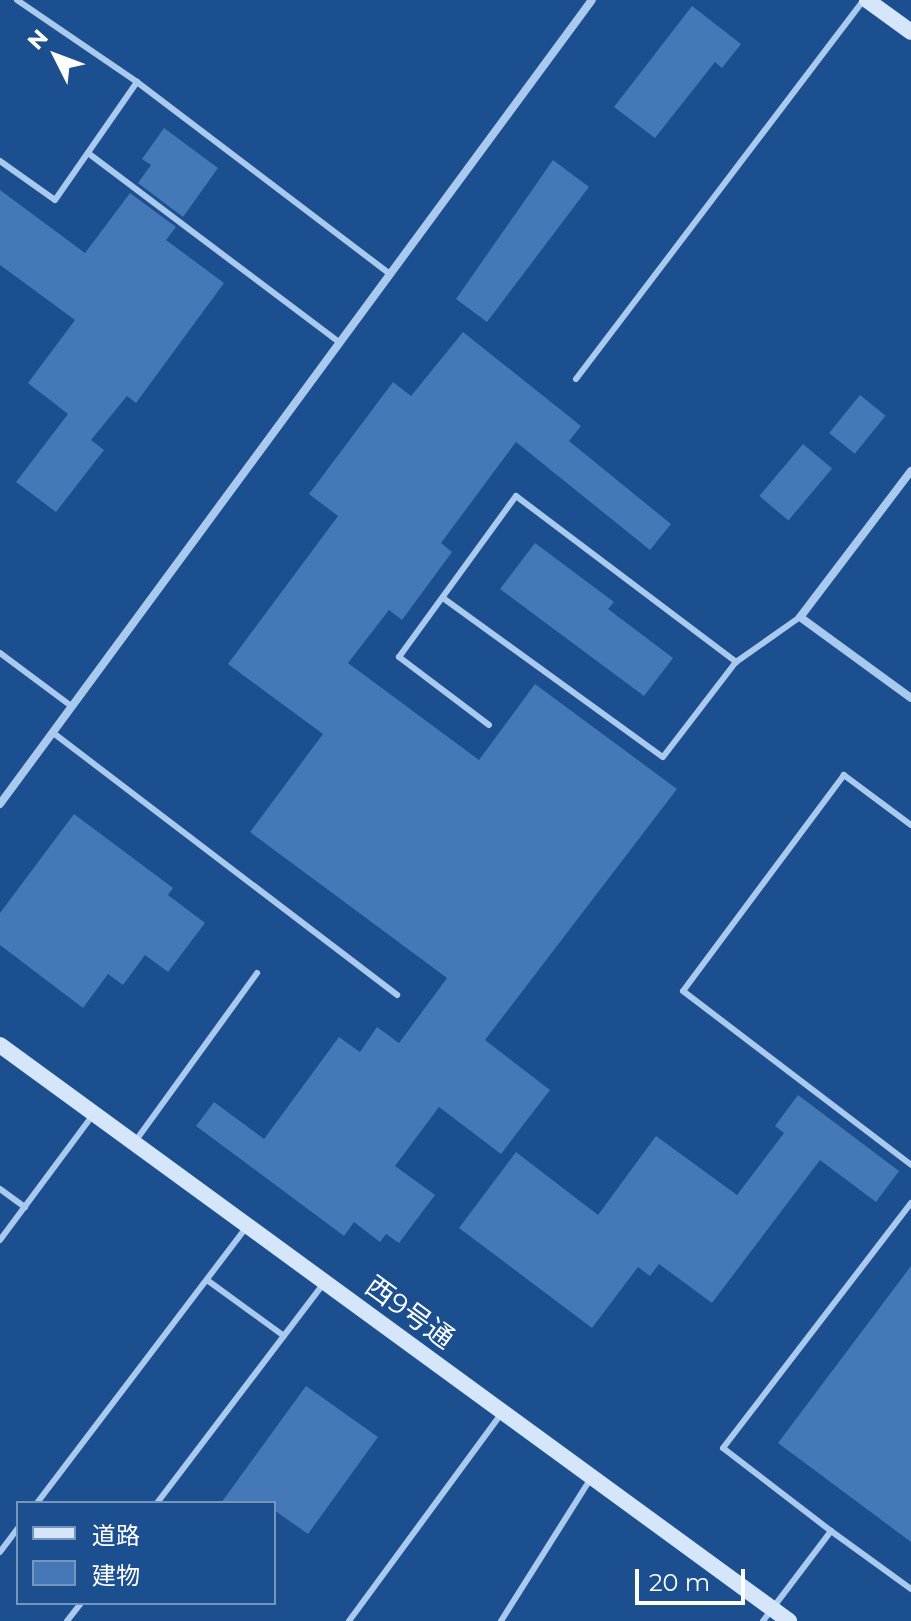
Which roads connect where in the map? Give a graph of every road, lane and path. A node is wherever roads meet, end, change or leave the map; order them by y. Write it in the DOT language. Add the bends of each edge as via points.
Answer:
graph roads {
  1 [pos="17,0"];
  2 [pos="592,0"];
  3 [pos="866,0"];
  4 [pos="911,32"];
  5 [pos="137,82"];
  6 [pos="88,153"];
  7 [pos="0,161"];
  8 [pos="390,274"];
  9 [pos="339,342"];
  10 [pos="576,379"];
  11 [pos="911,471"];
  12 [pos="443,598"];
  13 [pos="800,617"];
  14 [pos="0,653"];
  15 [pos="736,662"];
  16 [pos="911,698"];
  17 [pos="71,706"];
  18 [pos="489,725"];
  19 [pos="52,732"];
  20 [pos="0,804"];
  21 [pos="911,825"];
  22 [pos="257,973"];
  23 [pos="397,995"];
  24 [pos="0,1045"];
  25 [pos="94,1114"];
  26 [pos="134,1143"];
  27 [pos="911,1165"];
  28 [pos="0,1189"];
  29 [pos="911,1203"];
  30 [pos="25,1207"];
  31 [pos="248,1225"];
  32 [pos="0,1240"];
  33 [pos="207,1280"];
  34 [pos="325,1281"];
  35 [pos="284,1336"];
  36 [pos="503,1412"];
  37 [pos="592,1477"];
  38 [pos="39,1501"];
  39 [pos="159,1501"];
  40 [pos="16,1531"];
  41 [pos="831,1531"];
  42 [pos="0,1552"];
  43 [pos="911,1589"];
  44 [pos="79,1605"];
  45 [pos="767,1615"];
  46 [pos="67,1621"];
  47 [pos="349,1621"];
  48 [pos="501,1621"];
  49 [pos="789,1621"];
  1 -- 5 [label="lane"];
  2 -- 8 [label="street"];
  3 -- 4 [label="street"];
  3 -- 10 [label="lane"];
  5 -- 6 [label="lane"];
  5 -- 8 [label="lane"];
  6 -- 7 [label="lane" via="55,200"];
  6 -- 9 [label="lane"];
  8 -- 9 [label="street"];
  9 -- 17 [label="street"];
  11 -- 13 [label="street"];
  12 -- 15 [label="lane" via="663,757"];
  12 -- 15 [label="lane" via="516,496"];
  12 -- 18 [label="lane" via="399,657"];
  13 -- 15 [label="lane"];
  13 -- 16 [label="street"];
  14 -- 17 [label="lane"];
  17 -- 19 [label="street"];
  19 -- 20 [label="street"];
  19 -- 23 [label="lane"];
  21 -- 27 [label="lane" via="844,775 683,991"];
  22 -- 26 [label="lane"];
  24 -- 25 [label="street, 西9号通"];
  25 -- 26 [label="street, 西9号通"];
  25 -- 30 [label="lane"];
  26 -- 31 [label="street, 西9号通"];
  28 -- 30 [label="lane"];
  29 -- 41 [label="lane" via="723,1448"];
  30 -- 32 [label="lane"];
  31 -- 33 [label="lane"];
  31 -- 34 [label="street, 西9号通"];
  33 -- 35 [label="lane"];
  33 -- 38 [label="lane"];
  34 -- 35 [label="lane"];
  34 -- 36 [label="street, 西9号通"];
  35 -- 39 [label="lane"];
  36 -- 37 [label="street, 西9号通"];
  36 -- 47 [label="lane"];
  37 -- 45 [label="street, 西9号通"];
  37 -- 48 [label="lane"];
  40 -- 42 [label="lane"];
  41 -- 43 [label="lane"];
  41 -- 45 [label="lane"];
  44 -- 46 [label="lane"];
  45 -- 49 [label="street, 西9号通"];
}
